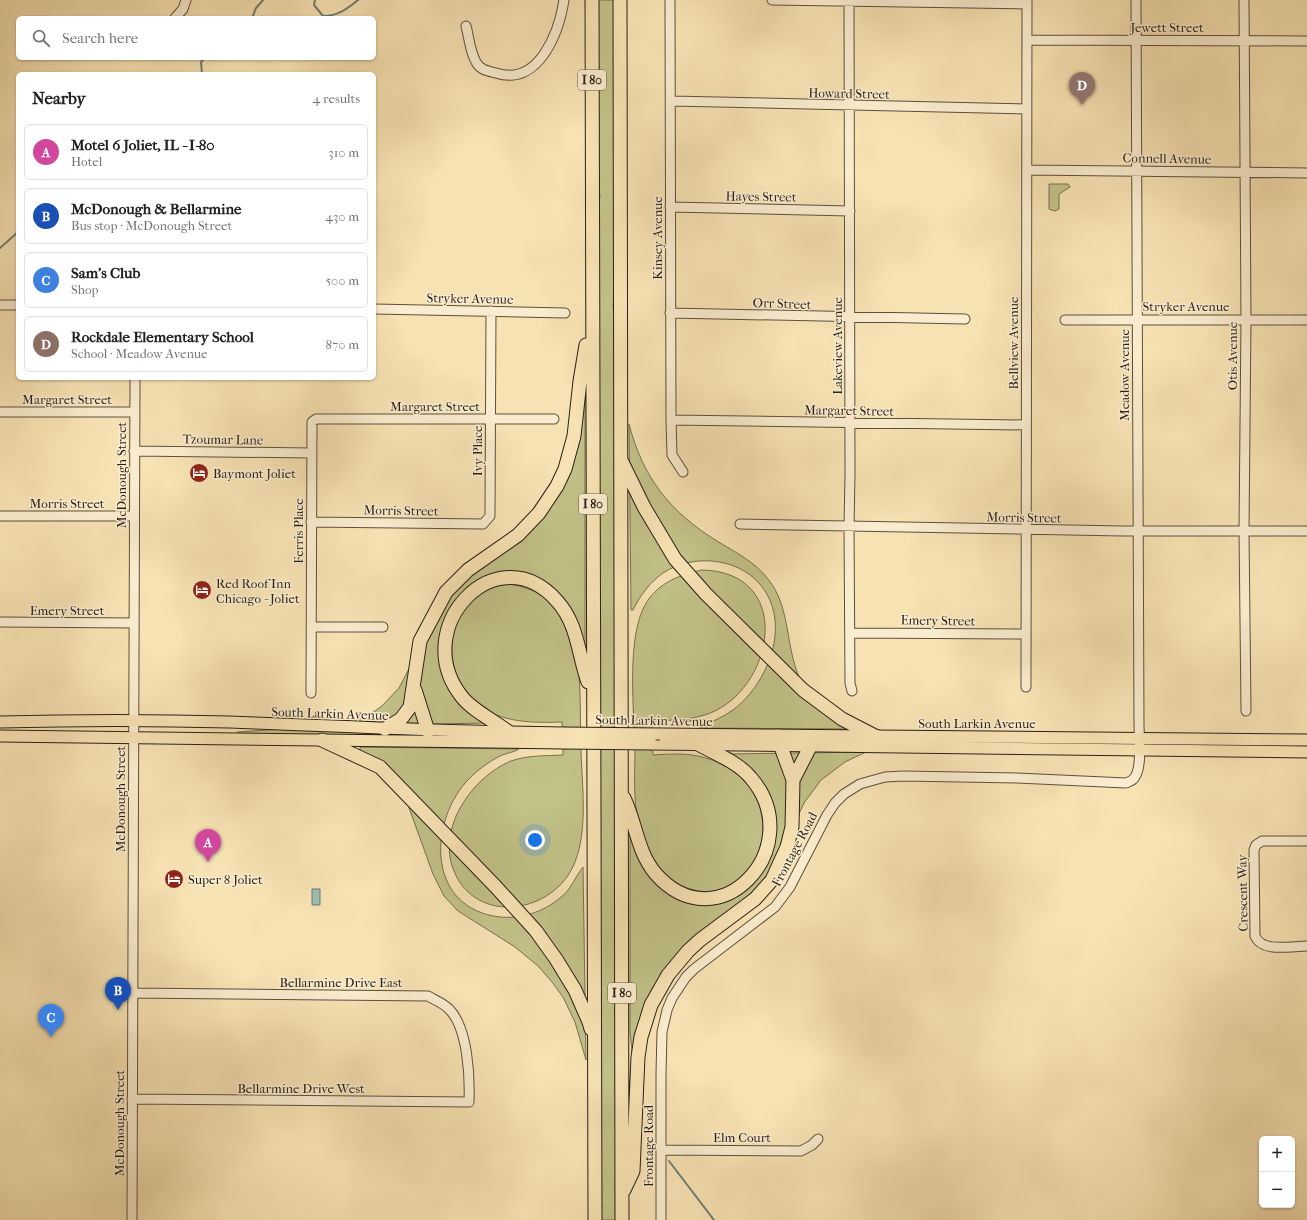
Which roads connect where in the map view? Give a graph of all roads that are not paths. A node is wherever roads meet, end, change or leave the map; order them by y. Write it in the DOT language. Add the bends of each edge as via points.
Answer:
graph roads {
  1 [pos="186,0"];
  2 [pos="564,0"];
  3 [pos="592,0"];
  4 [pos="620,0"];
  5 [pos="670,0"];
  6 [pos="772,0"];
  7 [pos="1136,0"];
  8 [pos="1244,0"];
  9 [pos="849,1"];
  10 [pos="1027,2"];
  11 [pos="177,16"];
  12 [pos="466,26"];
  13 [pos="1027,40"];
  14 [pos="1136,41"];
  15 [pos="1244,41"];
  16 [pos="1307,41"];
  17 [pos="671,101"];
  18 [pos="849,106"];
  19 [pos="1027,109"];
  20 [pos="1027,170"];
  21 [pos="1136,171"];
  22 [pos="1245,172"];
  23 [pos="1307,172"];
  24 [pos="670,207"];
  25 [pos="850,211"];
  26 [pos="0,305"];
  27 [pos="16,305"];
  28 [pos="376,309"];
  29 [pos="491,311"];
  30 [pos="565,313"];
  31 [pos="592,313"];
  32 [pos="670,313"];
  33 [pos="850,318"];
  34 [pos="965,319"];
  35 [pos="1137,319"];
  36 [pos="1065,320"];
  37 [pos="1246,320"];
  38 [pos="1307,320"];
  39 [pos="135,380"];
  40 [pos="0,412"];
  41 [pos="135,412"];
  42 [pos="316,419"];
  43 [pos="554,419"];
  44 [pos="490,420"];
  45 [pos="671,420"];
  46 [pos="850,423"];
  47 [pos="1026,425"];
  48 [pos="134,451"];
  49 [pos="311,453"];
  50 [pos="621,461"];
  51 [pos="683,472"];
  52 [pos="0,516"];
  53 [pos="134,516"];
  54 [pos="489,519"];
  55 [pos="311,522"];
  56 [pos="740,524"];
  57 [pos="849,527"];
  58 [pos="1026,530"];
  59 [pos="1138,531"];
  60 [pos="1244,531"];
  61 [pos="1307,531"];
  62 [pos="0,622"];
  63 [pos="134,623"];
  64 [pos="311,626"];
  65 [pos="383,627"];
  66 [pos="850,633"];
  67 [pos="1026,634"];
  68 [pos="1026,687"];
  69 [pos="414,688"];
  70 [pos="852,691"];
  71 [pos="311,693"];
  72 [pos="593,694"];
  73 [pos="1246,711"];
  74 [pos="133,721"];
  75 [pos="0,722"];
  76 [pos="385,729"];
  77 [pos="428,731"];
  78 [pos="510,733"];
  79 [pos="0,736"];
  80 [pos="133,737"];
  81 [pos="877,737"];
  82 [pos="564,738"];
  83 [pos="1139,738"];
  84 [pos="322,740"];
  85 [pos="778,740"];
  86 [pos="1307,740"];
  87 [pos="698,744"];
  88 [pos="810,745"];
  89 [pos="1139,751"];
  90 [pos="1307,752"];
  91 [pos="792,780"];
  92 [pos="622,793"];
  93 [pos="1307,841"];
  94 [pos="1307,946"];
  95 [pos="132,994"];
  96 [pos="594,1050"];
  97 [pos="132,1099"];
  98 [pos="469,1102"];
  99 [pos="818,1139"];
  100 [pos="662,1150"];
  101 [pos="622,1193"];
  102 [pos="132,1220"];
  103 [pos="595,1220"];
  104 [pos="622,1220"];
  105 [pos="661,1220"];
  1 -- 11 [label="street"];
  2 -- 12 [label="street" via="556,33 546,53 533,66 517,75 504,76 480,68 475,61"];
  3 -- 31 [label="highway, I 80"];
  4 -- 50 [label="highway, I 80"];
  5 -- 17 [label="street, Kinsey Avenue"];
  6 -- 9 [label="street"];
  7 -- 14 [label="street, Meadow Avenue"];
  8 -- 15 [label="street, Otis Avenue"];
  9 -- 10 [label="street"];
  9 -- 18 [label="street, Lakeview Avenue"];
  10 -- 13 [label="street, Bellview Avenue"];
  13 -- 14 [label="street, Jewett Street"];
  13 -- 19 [label="street, Bellview Avenue"];
  14 -- 15 [label="street, Jewett Street"];
  14 -- 21 [label="street, Meadow Avenue"];
  15 -- 16 [label="street, Jewett Street"];
  15 -- 22 [label="street, Otis Avenue"];
  17 -- 18 [label="street, Howard Street"];
  17 -- 24 [label="street, Kinsey Avenue"];
  18 -- 19 [label="street, Howard Street"];
  18 -- 25 [label="street, Lakeview Avenue"];
  19 -- 20 [label="street, Bellview Avenue"];
  20 -- 21 [label="street, Connell Avenue"];
  20 -- 47 [label="street, Bellview Avenue"];
  21 -- 22 [label="street, Connell Avenue"];
  21 -- 35 [label="street, Meadow Avenue"];
  22 -- 23 [label="street, Connell Avenue"];
  22 -- 37 [label="street, Otis Avenue"];
  24 -- 25 [label="street, Hayes Street"];
  24 -- 32 [label="street, Kinsey Avenue"];
  25 -- 33 [label="street, Lakeview Avenue"];
  26 -- 27 [label="street"];
  28 -- 29 [label="street, Stryker Avenue"];
  29 -- 30 [label="street, Stryker Avenue"];
  29 -- 44 [label="street, Ivy Place"];
  31 -- 69 [label="highway" via="580,381 574,436 558,486 523,530 468,570 446,592 420,641"];
  31 -- 72 [label="highway, I 80"];
  32 -- 33 [label="street, Orr Street"];
  32 -- 45 [label="street, Kinsey Avenue"];
  33 -- 34 [label="street, Orr Street"];
  33 -- 46 [label="street, Lakeview Avenue"];
  35 -- 36 [label="street, Stryker Avenue"];
  35 -- 37 [label="street, Stryker Avenue"];
  35 -- 59 [label="street, Meadow Avenue"];
  37 -- 38 [label="street, Stryker Avenue"];
  37 -- 60 [label="street, Otis Avenue"];
  39 -- 41 [label="street, McDonough Street"];
  40 -- 41 [label="street, Margaret Street"];
  41 -- 48 [label="street, McDonough Street"];
  42 -- 44 [label="street, Margaret Street"];
  42 -- 49 [label="street, Ferris Place" via="311,426"];
  43 -- 44 [label="street, Margaret Street"];
  44 -- 54 [label="street, Ivy Place"];
  45 -- 46 [label="street, Margaret Street"];
  45 -- 51 [label="street, Kinsey Avenue" via="672,455"];
  46 -- 47 [label="street, Margaret Street"];
  46 -- 57 [label="street, Lakeview Avenue"];
  47 -- 58 [label="street, Bellview Avenue"];
  48 -- 49 [label="street, Tzoumar Lane"];
  48 -- 53 [label="street, McDonough Street"];
  49 -- 55 [label="street, Ferris Place"];
  50 -- 81 [label="highway" via="644,507 676,559 706,594 803,690 836,715"];
  50 -- 92 [label="highway, I 80"];
  52 -- 53 [label="street, Morris Street"];
  53 -- 63 [label="street, McDonough Street"];
  54 -- 55 [label="street, Morris Street" via="483,524"];
  55 -- 64 [label="street, Ferris Place"];
  56 -- 57 [label="street, Morris Street"];
  57 -- 58 [label="street, Morris Street"];
  57 -- 66 [label="street, Lakeview Avenue"];
  58 -- 59 [label="street, Morris Street"];
  58 -- 67 [label="street, Bellview Avenue"];
  59 -- 60 [label="street, Morris Street"];
  59 -- 83 [label="street, Meadow Avenue"];
  60 -- 61 [label="street, Morris Street"];
  60 -- 73 [label="street, Otis Avenue"];
  62 -- 63 [label="street, Emery Street"];
  63 -- 74 [label="street, McDonough Street"];
  64 -- 65 [label="street"];
  64 -- 71 [label="street, Ferris Place"];
  66 -- 67 [label="street, Emery Street"];
  66 -- 70 [label="street, Lakeview Avenue"];
  67 -- 68 [label="street, Bellview Avenue"];
  69 -- 76 [label="highway" via="407,712"];
  69 -- 77 [label="highway"];
  72 -- 78 [label="highway" via="571,624 557,601 548,592 525,580 487,582 470,593 456,609 447,630 445,644 448,673 462,697 472,707"];
  72 -- 96 [label="highway, I 80"];
  74 -- 75 [label="main road, South Larkin Avenue"];
  74 -- 76 [label="main road, South Larkin Avenue" via="229,722"];
  74 -- 80 [label="street, McDonough Street"];
  76 -- 77 [label="main road, South Larkin Avenue"];
  77 -- 78 [label="main road, South Larkin Avenue"];
  78 -- 82 [label="main road, South Larkin Avenue"];
  79 -- 80 [label="main road, South Larkin Avenue"];
  80 -- 84 [label="main road, South Larkin Avenue"];
  80 -- 95 [label="street, McDonough Street"];
  81 -- 83 [label="main road, South Larkin Avenue"];
  81 -- 85 [label="main road, South Larkin Avenue"];
  82 -- 84 [label="main road, South Larkin Avenue"];
  82 -- 85 [label="main road, South Larkin Avenue, bridge" via="660,734"];
  82 -- 87 [label="main road, South Larkin Avenue, bridge" via="652,744"];
  83 -- 86 [label="main road, South Larkin Avenue"];
  83 -- 89 [label="street, Meadow Avenue"];
  84 -- 96 [label="highway" via="380,767 515,908 546,944 575,990 589,1022"];
  85 -- 87 [label="main road, South Larkin Avenue"];
  85 -- 88 [label="main road, South Larkin Avenue"];
  85 -- 91 [label="highway"];
  87 -- 92 [label="highway" via="734,763 751,778 766,801 770,816 769,843 759,868 735,891 717,897 697,897 677,890 662,879 642,852"];
  88 -- 89 [label="main road, South Larkin Avenue"];
  88 -- 91 [label="highway"];
  89 -- 90 [label="main road, South Larkin Avenue"];
  89 -- 100 [label="street, Frontage Road" via="1137,775 1126,783 1010,778 885,777 860,784 844,794 827,815 782,899 760,920 698,965 672,998 664,1020 662,1038"];
  91 -- 101 [label="highway" via="792,827 787,847 772,880 755,899 688,951 668,975 651,1005 638,1057 633,1171"];
  92 -- 101 [label="highway, I 80"];
  93 -- 94 [label="street, Crescent Way" via="1262,841 1256,844 1254,850 1255,936 1258,942 1264,946"];
  95 -- 97 [label="street, McDonough Street"];
  95 -- 98 [label="street, Bellarmine Drive East" via="428,996 450,1010 458,1024 468,1065"];
  96 -- 103 [label="highway, I 80"];
  97 -- 98 [label="street, Bellarmine Drive West"];
  97 -- 102 [label="street, McDonough Street"];
  99 -- 100 [label="street, Elm Court" via="812,1146 801,1150"];
  100 -- 105 [label="street, Frontage Road"];
  101 -- 104 [label="highway, I 80"];
}
